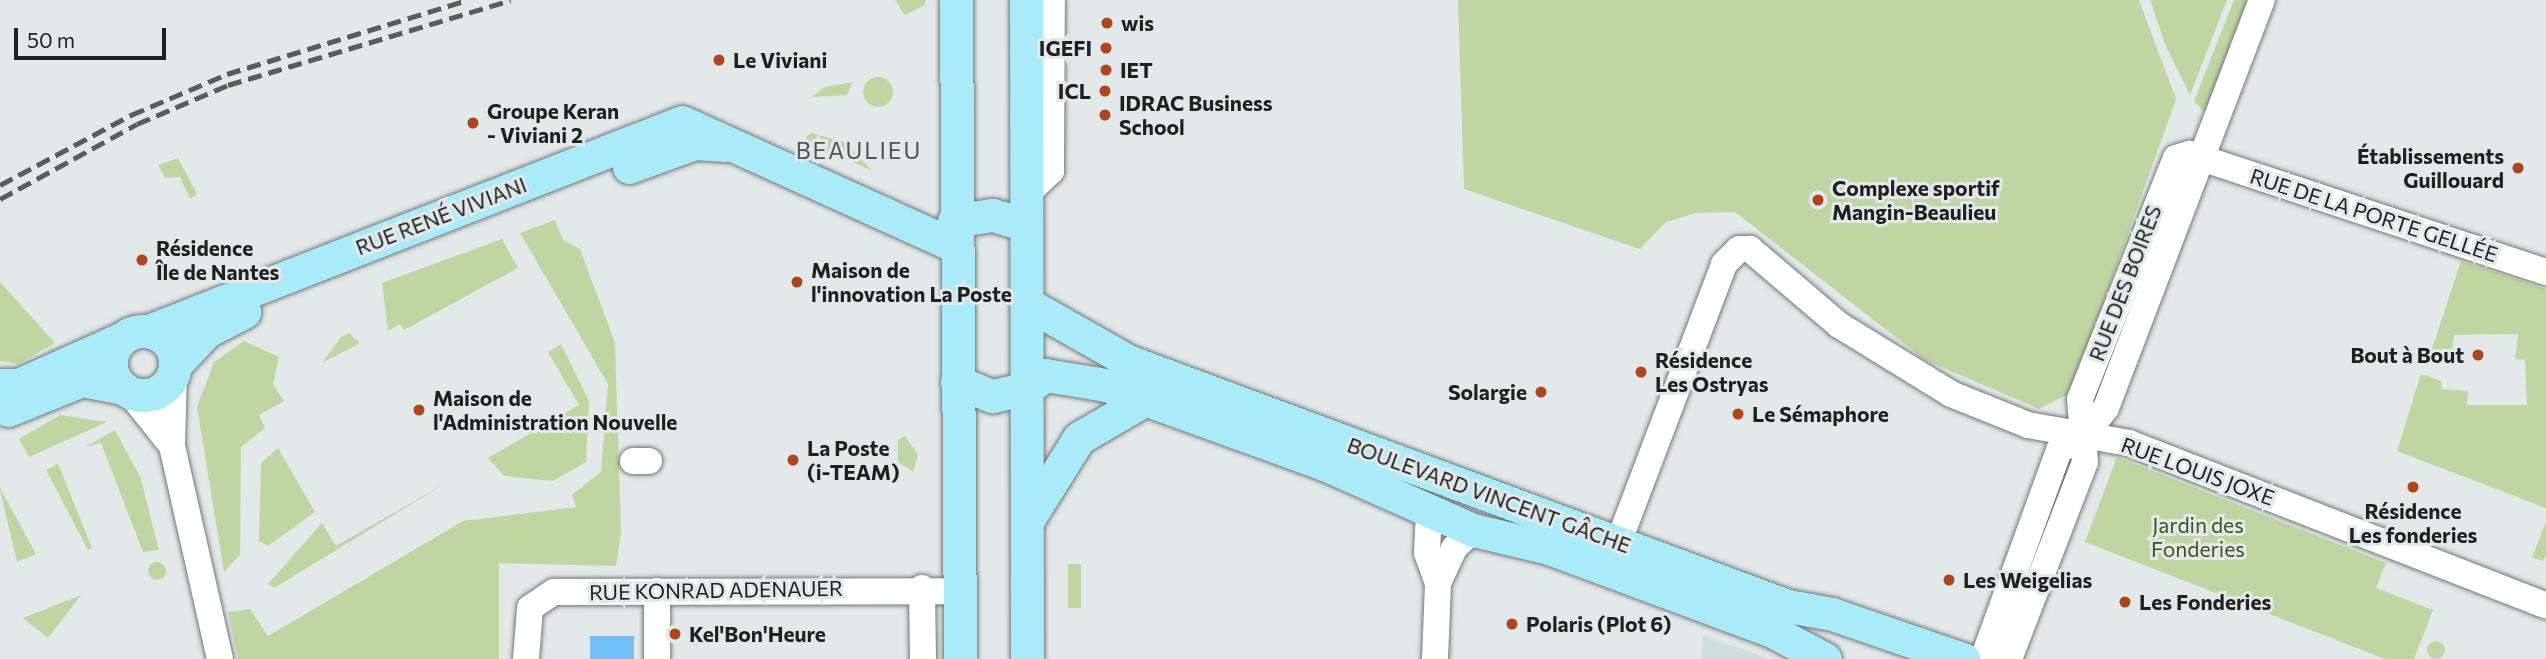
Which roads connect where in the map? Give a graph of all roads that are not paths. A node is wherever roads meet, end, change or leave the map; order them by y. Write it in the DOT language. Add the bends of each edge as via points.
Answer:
graph roads {
  1 [pos="956,0"];
  2 [pos="1026,0"];
  3 [pos="1052,0"];
  4 [pos="2262,0"];
  5 [pos="733,147"];
  6 [pos="2202,158"];
  7 [pos="1026,210"];
  8 [pos="954,233"];
  9 [pos="2546,272"];
  10 [pos="1027,303"];
  11 [pos="136,334"];
  12 [pos="175,369"];
  13 [pos="957,382"];
  14 [pos="1026,389"];
  15 [pos="126,390"];
  16 [pos="1146,399"];
  17 [pos="2,401"];
  18 [pos="2084,437"];
  19 [pos="172,446"];
  20 [pos="1429,513"];
  21 [pos="1026,524"];
  22 [pos="1473,530"];
  23 [pos="2043,541"];
  24 [pos="1613,557"];
  25 [pos="1438,583"];
  26 [pos="922,588"];
  27 [pos="657,591"];
  28 [pos="960,591"];
  29 [pos="2546,606"];
  30 [pos="220,659"];
  31 [pos="526,659"];
  32 [pos="657,659"];
  33 [pos="923,659"];
  34 [pos="960,659"];
  35 [pos="1027,659"];
  36 [pos="1435,659"];
  37 [pos="1825,659"];
  38 [pos="1963,659"];
  39 [pos="1983,659"];
  40 [pos="2009,659"];
  1 -- 8 [label="main road"];
  2 -- 7 [label="main road"];
  3 -- 7 [label="street" via="1051,171"];
  4 -- 6 [label="street"];
  5 -- 8 [label="main road, RUE RENÉ VIVIANI"];
  5 -- 11 [label="main road, RUE RENÉ VIVIANI" via="682,122"];
  5 -- 12 [label="main road, RUE RENÉ VIVIANI" via="695,143 324,277 227,319"];
  6 -- 9 [label="street, RUE DE LA PORTE GELLÉE"];
  6 -- 18 [label="street, RUE DES BOIRES" via="2176,158 2170,170 2081,399"];
  7 -- 8 [label="main road" via="993,215"];
  7 -- 10 [label="main road"];
  8 -- 13 [label="main road"];
  10 -- 14 [label="main road"];
  10 -- 24 [label="main road, BOULEVARD VINCENT GÂCHE" via="1130,362"];
  11 -- 12 [label="main road" via="168,343"];
  11 -- 15 [label="main road" via="111,359"];
  11 -- 17 [label="main road, RUE RENÉ VIVIANI" via="18,385"];
  12 -- 15 [label="main road" via="153,394"];
  12 -- 19 [label="street"];
  13 -- 14 [label="main road" via="992,396"];
  13 -- 28 [label="main road"];
  14 -- 16 [label="main road, BOULEVARD VINCENT GÂCHE" via="1045,374"];
  14 -- 21 [label="main road"];
  15 -- 17 [label="main road, RUE RENÉ VIVIANI" via="82,380"];
  15 -- 19 [label="street"];
  16 -- 20 [label="main road, BOULEVARD VINCENT GÂCHE" via="1342,471"];
  16 -- 21 [label="main road" via="1073,444"];
  18 -- 23 [label="street, RUE DES BOIRES" via="2085,462"];
  18 -- 24 [label="street, RUE LOUIS JOXE" via="2028,425 1910,375 1839,325 1751,249 1739,249 1724,264"];
  18 -- 29 [label="street, RUE LOUIS JOXE" via="2129,443"];
  19 -- 30 [label="street"];
  20 -- 22 [label="main road, BOULEVARD VINCENT GÂCHE"];
  20 -- 25 [label="street" via="1427,553"];
  21 -- 35 [label="main road"];
  22 -- 24 [label="main road, BOULEVARD VINCENT GÂCHE"];
  22 -- 25 [label="street" via="1454,548"];
  23 -- 39 [label="street, RUE DES BOIRES"];
  23 -- 40 [label="street, RUE DES BOIRES"];
  24 -- 37 [label="main road, BOULEVARD VINCENT GÂCHE"];
  24 -- 38 [label="main road, BOULEVARD VINCENT GÂCHE" via="1832,614"];
  25 -- 36 [label="street"];
  26 -- 27 [label="street, RUE KONRAD ADENAUER"];
  26 -- 28 [label="street, RUE KONRAD ADENAUER"];
  26 -- 33 [label="street"];
  27 -- 31 [label="street, RUE KONRAD ADENAUER" via="542,596 530,608"];
  27 -- 32 [label="street"];
  28 -- 34 [label="main road"];
}
